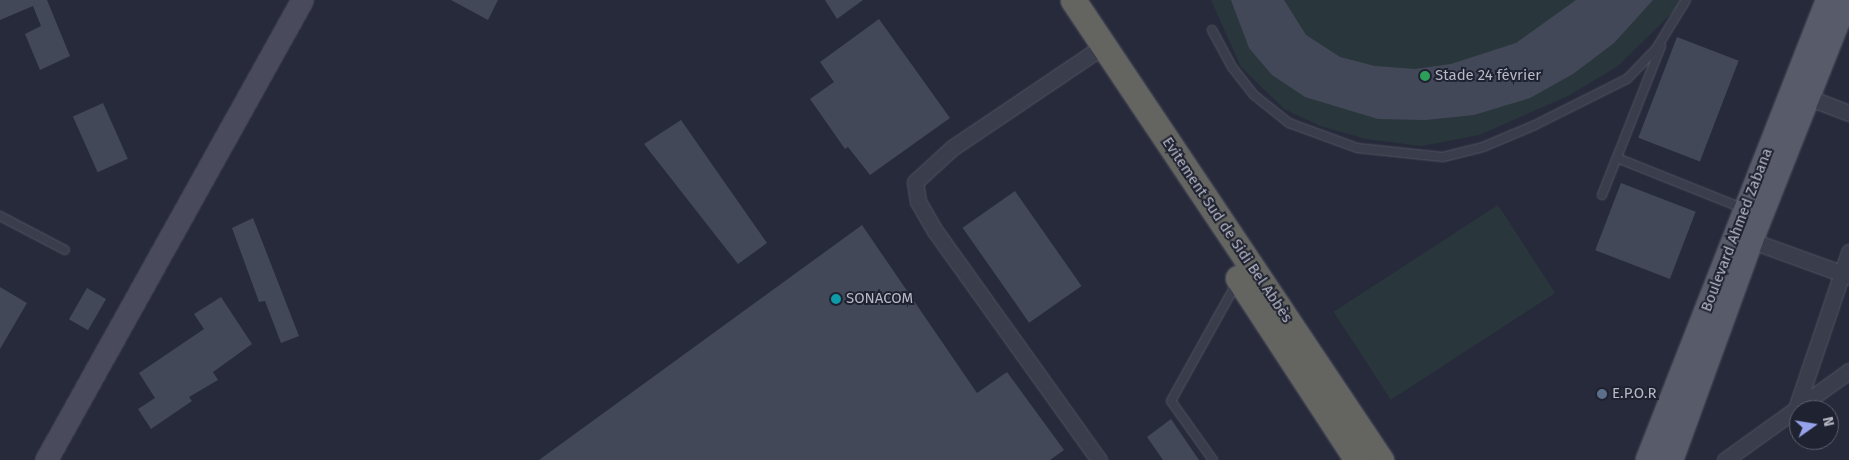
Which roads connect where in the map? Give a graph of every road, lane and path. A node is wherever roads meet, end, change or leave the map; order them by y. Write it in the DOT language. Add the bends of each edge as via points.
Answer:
graph roads {
  1 [pos="302,0"];
  2 [pos="1056,0"];
  3 [pos="1073,0"];
  4 [pos="1686,0"];
  5 [pos="1828,0"];
  6 [pos="1846,0"];
  7 [pos="1212,30"];
  8 [pos="1667,32"];
  9 [pos="1097,50"];
  10 [pos="1799,94"];
  11 [pos="1849,113"];
  12 [pos="1618,158"];
  13 [pos="1602,195"];
  14 [pos="1744,209"];
  15 [pos="0,216"];
  16 [pos="1743,237"];
  17 [pos="65,250"];
  18 [pos="1849,252"];
  19 [pos="1244,271"];
  20 [pos="1845,274"];
  21 [pos="1849,371"];
  22 [pos="1799,400"];
  23 [pos="1809,400"];
  24 [pos="1789,414"];
  25 [pos="1674,422"];
  26 [pos="46,460"];
  27 [pos="1099,460"];
  28 [pos="1213,460"];
  29 [pos="1357,460"];
  30 [pos="1381,460"];
  31 [pos="1648,460"];
  32 [pos="1671,460"];
  33 [pos="1724,460"];
  1 -- 26 [label="main road"];
  2 -- 9 [label="highway, Evitement Sud de Sidi Bel Abbès"];
  3 -- 9 [label="highway, Evitement Sud de Sidi Bel Abbès"];
  4 -- 8 [label="lane"];
  5 -- 10 [label="main road, Boulevard Ahmed Zabana"];
  6 -- 10 [label="main road, Boulevard Ahmed Zabana"];
  7 -- 8 [label="lane" via="1232,67 1254,95 1289,123 1357,148 1416,157 1443,156 1483,147 1581,105 1627,79"];
  8 -- 12 [label="lane"];
  9 -- 19 [label="highway, Evitement Sud de Sidi Bel Abbès"];
  9 -- 27 [label="street" via="952,148 915,182 918,201 935,231"];
  10 -- 11 [label="street"];
  10 -- 14 [label="main road, Boulevard Ahmed Zabana"];
  10 -- 16 [label="main road, Boulevard Ahmed Zabana"];
  12 -- 13 [label="lane"];
  12 -- 14 [label="lane"];
  14 -- 16 [label="main road, Boulevard Ahmed Zabana"];
  15 -- 17 [label="lane"];
  16 -- 20 [label="street"];
  16 -- 25 [label="main road, Boulevard Ahmed Zabana"];
  18 -- 20 [label="street"];
  19 -- 28 [label="lane" via="1171,401"];
  19 -- 29 [label="highway, Evitement Sud de Sidi Bel Abbès"];
  19 -- 30 [label="highway, Evitement Sud de Sidi Bel Abbès"];
  20 -- 22 [label="street"];
  21 -- 23 [label="street"];
  24 -- 33 [label="street"];
  25 -- 31 [label="main road, Boulevard Ahmed Zabana"];
  25 -- 32 [label="main road, Boulevard Ahmed Zabana"];
}
